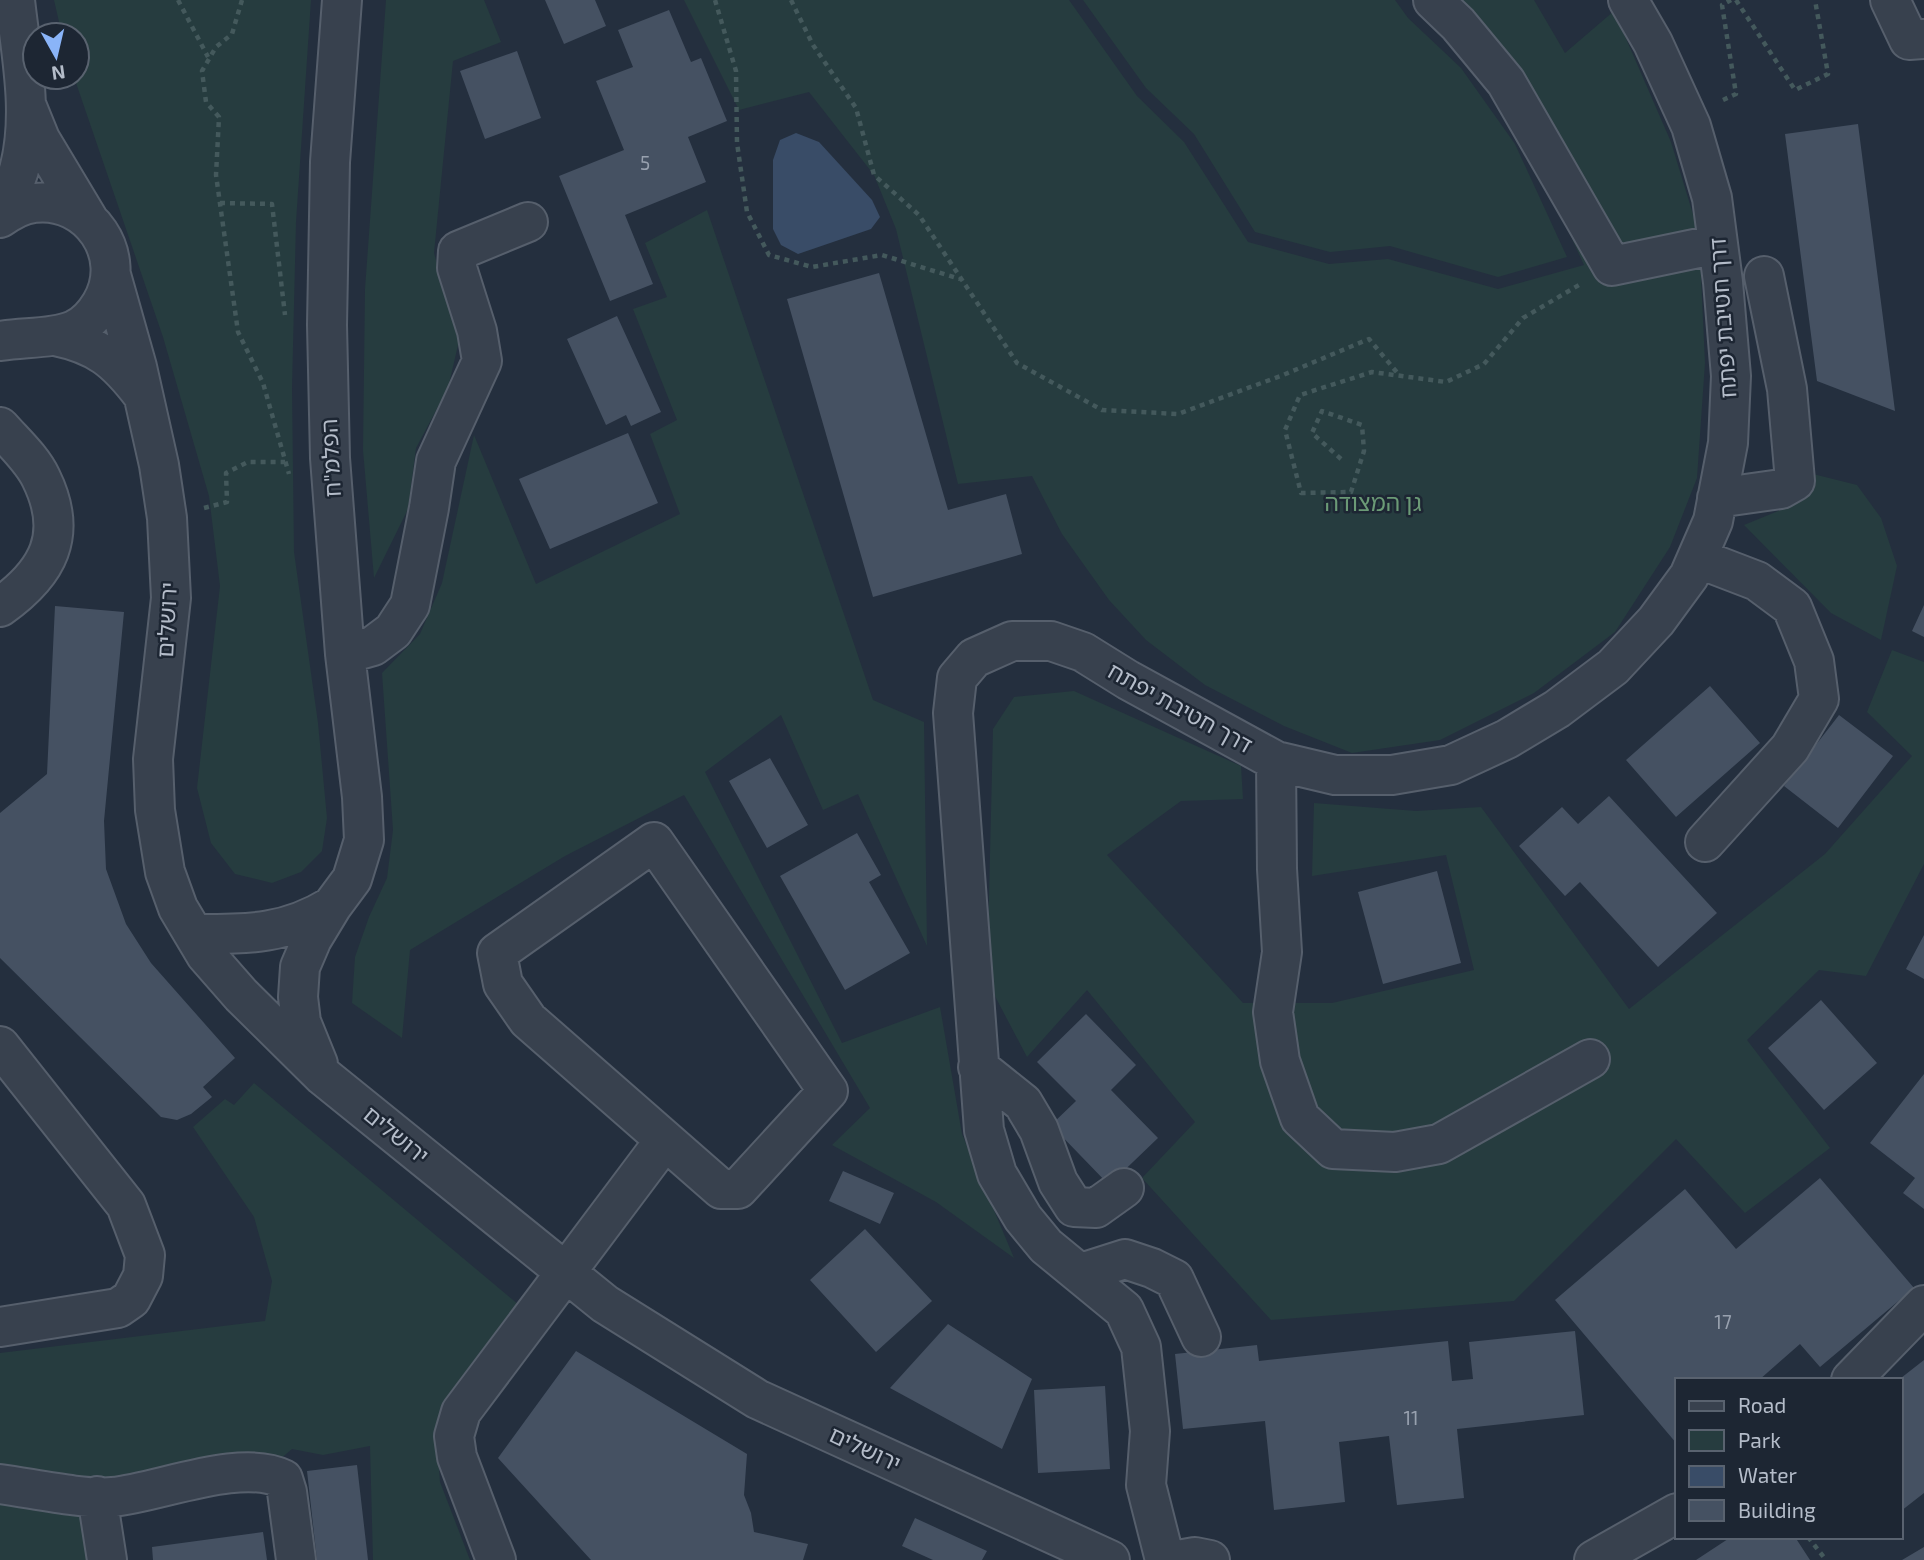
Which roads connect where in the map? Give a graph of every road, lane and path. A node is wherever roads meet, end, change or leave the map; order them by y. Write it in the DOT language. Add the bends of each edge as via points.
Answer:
graph roads {
  1 [pos="15,0"];
  2 [pos="178,0"];
  3 [pos="242,0"];
  4 [pos="342,0"];
  5 [pos="715,0"];
  6 [pos="791,0"];
  7 [pos="1433,0"];
  8 [pos="1628,0"];
  9 [pos="1733,0"];
  10 [pos="1815,0"];
  11 [pos="1890,0"];
  12 [pos="1924,39"];
  13 [pos="209,58"];
  14 [pos="17,91"];
  15 [pos="1719,102"];
  16 [pos="220,203"];
  17 [pos="0,217"];
  18 [pos="88,219"];
  19 [pos="528,222"];
  20 [pos="1718,244"];
  21 [pos="1612,266"];
  22 [pos="111,275"];
  23 [pos="1764,276"];
  24 [pos="962,279"];
  25 [pos="327,325"];
  26 [pos="22,334"];
  27 [pos="1400,376"];
  28 [pos="144,396"];
  29 [pos="0,427"];
  30 [pos="1341,458"];
  31 [pos="285,462"];
  32 [pos="292,485"];
  33 [pos="1717,498"];
  34 [pos="167,518"];
  35 [pos="1697,558"];
  36 [pos="0,607"];
  37 [pos="345,654"];
  38 [pos="1276,761"];
  39 [pos="1705,842"];
  40 [pos="332,906"];
  41 [pos="194,934"];
  42 [pos="0,1046"];
  43 [pos="1590,1059"];
  44 [pos="978,1067"];
  45 [pos="323,1076"];
  46 [pos="665,1140"];
  47 [pos="1124,1188"];
  48 [pos="564,1272"];
  49 [pos="1081,1273"];
  50 [pos="1924,1306"];
  51 [pos="0,1327"];
  52 [pos="1201,1337"];
  53 [pos="1854,1378"];
  54 [pos="0,1484"];
  55 [pos="97,1496"];
  56 [pos="1675,1514"];
  57 [pos="1810,1539"];
  58 [pos="107,1560"];
  59 [pos="296,1560"];
  60 [pos="496,1560"];
  61 [pos="1110,1560"];
  62 [pos="1165,1560"];
  63 [pos="1178,1560"];
  64 [pos="1210,1560"];
  65 [pos="1594,1560"];
  66 [pos="1826,1560"];
  1 -- 14 [label="street"];
  2 -- 13 [label="path"];
  3 -- 13 [label="path" via="232,34"];
  4 -- 25 [label="street, הפלמ\"ח" via="330,162"];
  5 -- 24 [label="path" via="736,71 737,142 747,212 769,255 812,267 882,255"];
  6 -- 24 [label="path" via="813,45 856,108 874,175 919,215"];
  7 -- 21 [label="street" via="1506,82"];
  8 -- 20 [label="street, דרך חטיבת יפתח" via="1691,126 1712,198"];
  9 -- 10 [label="path" via="1795,90 1828,74"];
  9 -- 15 [label="path" via="1722,5 1736,94"];
  11 -- 12 [label="street" via="1909,40"];
  13 -- 16 [label="path" via="202,71 206,102 219,117 216,175"];
  14 -- 17 [label="street" via="24,141"];
  14 -- 18 [label="street"];
  16 -- 25 [label="path" via="272,204 285,315"];
  16 -- 31 [label="path" via="239,332 264,383"];
  17 -- 18 [label="street" via="33,203 52,203 72,208"];
  18 -- 22 [label="street, ירושלים" via="110,254"];
  19 -- 37 [label="street" via="458,251 457,268 482,361 436,461 410,605 393,631 373,646"];
  20 -- 21 [label="street"];
  20 -- 33 [label="street, דרך חטיבת יפתח" via="1731,376 1728,443"];
  21 -- 27 [label="path" via="1523,318 1483,364 1446,383"];
  22 -- 26 [label="street" via="95,313 77,328"];
  22 -- 28 [label="street, ירושלים"];
  23 -- 33 [label="street" via="1787,388 1795,481 1781,489"];
  24 -- 27 [label="path" via="1017,363 1102,410 1178,414 1369,339"];
  25 -- 37 [label="street, הפלמ\"ח" via="330,458"];
  26 -- 28 [label="street, ירושלים" via="81,342 122,368"];
  27 -- 30 [label="path" via="1372,372 1300,395 1284,430 1301,494 1351,492 1364,451 1362,425 1322,411 1312,433"];
  28 -- 34 [label="street, ירושלים"];
  29 -- 36 [label="street" via="41,476 54,528 51,549 39,572"];
  31 -- 32 [label="path"];
  31 -- 34 [label="path" via="248,462 226,473 227,502"];
  33 -- 35 [label="street, דרך חטיבת יפתח" via="1713,522"];
  34 -- 41 [label="street, ירושלים" via="171,598 153,759 155,810 165,872"];
  35 -- 38 [label="street, דרך חטיבת יפתח" via="1656,621 1613,667 1507,739 1451,765 1392,775 1335,775"];
  35 -- 39 [label="street" via="1757,580 1792,607 1814,661 1819,699 1790,748"];
  37 -- 40 [label="street, הפלמ\"ח" via="364,840 352,879"];
  38 -- 43 [label="street" via="1282,952 1273,1012 1280,1060 1300,1118 1333,1149 1395,1152 1439,1144"];
  38 -- 44 [label="street, דרך חטיבת יפתח" via="1083,652 1052,641 1012,641 974,658 957,678 953,713"];
  40 -- 41 [label="street, הפלמ\"ח" via="278,930"];
  40 -- 45 [label="street, הפלמ\"ח" via="312,939 299,977 301,1022"];
  41 -- 45 [label="street, ירושלים" via="241,995"];
  42 -- 51 [label="street" via="127,1205 145,1255 142,1276 131,1299 118,1308"];
  44 -- 47 [label="street" via="1023,1103 1074,1207 1096,1208"];
  44 -- 49 [label="street, דרך חטיבת יפתח" via="984,1130 997,1174 1046,1246"];
  45 -- 48 [label="street, ירושלים"];
  46 -- 46 [label="street" via="722,1189 738,1189 828,1091 654,842 498,953 503,984 528,1020"];
  46 -- 48 [label="street"];
  48 -- 60 [label="street" via="461,1412 454,1436 457,1457"];
  48 -- 61 [label="street, ירושלים" via="605,1304 757,1399"];
  49 -- 52 [label="street" via="1125,1259 1174,1279"];
  49 -- 62 [label="street, דרך חטיבת יפתח" via="1124,1310 1140,1346 1150,1431 1146,1485"];
  50 -- 53 [label="street"];
  54 -- 55 [label="street"];
  55 -- 58 [label="street"];
  55 -- 59 [label="street" via="243,1471 271,1473 283,1479 287,1492"];
  56 -- 65 [label="street"];
  57 -- 66 [label="path"];
  63 -- 64 [label="street"];
}
